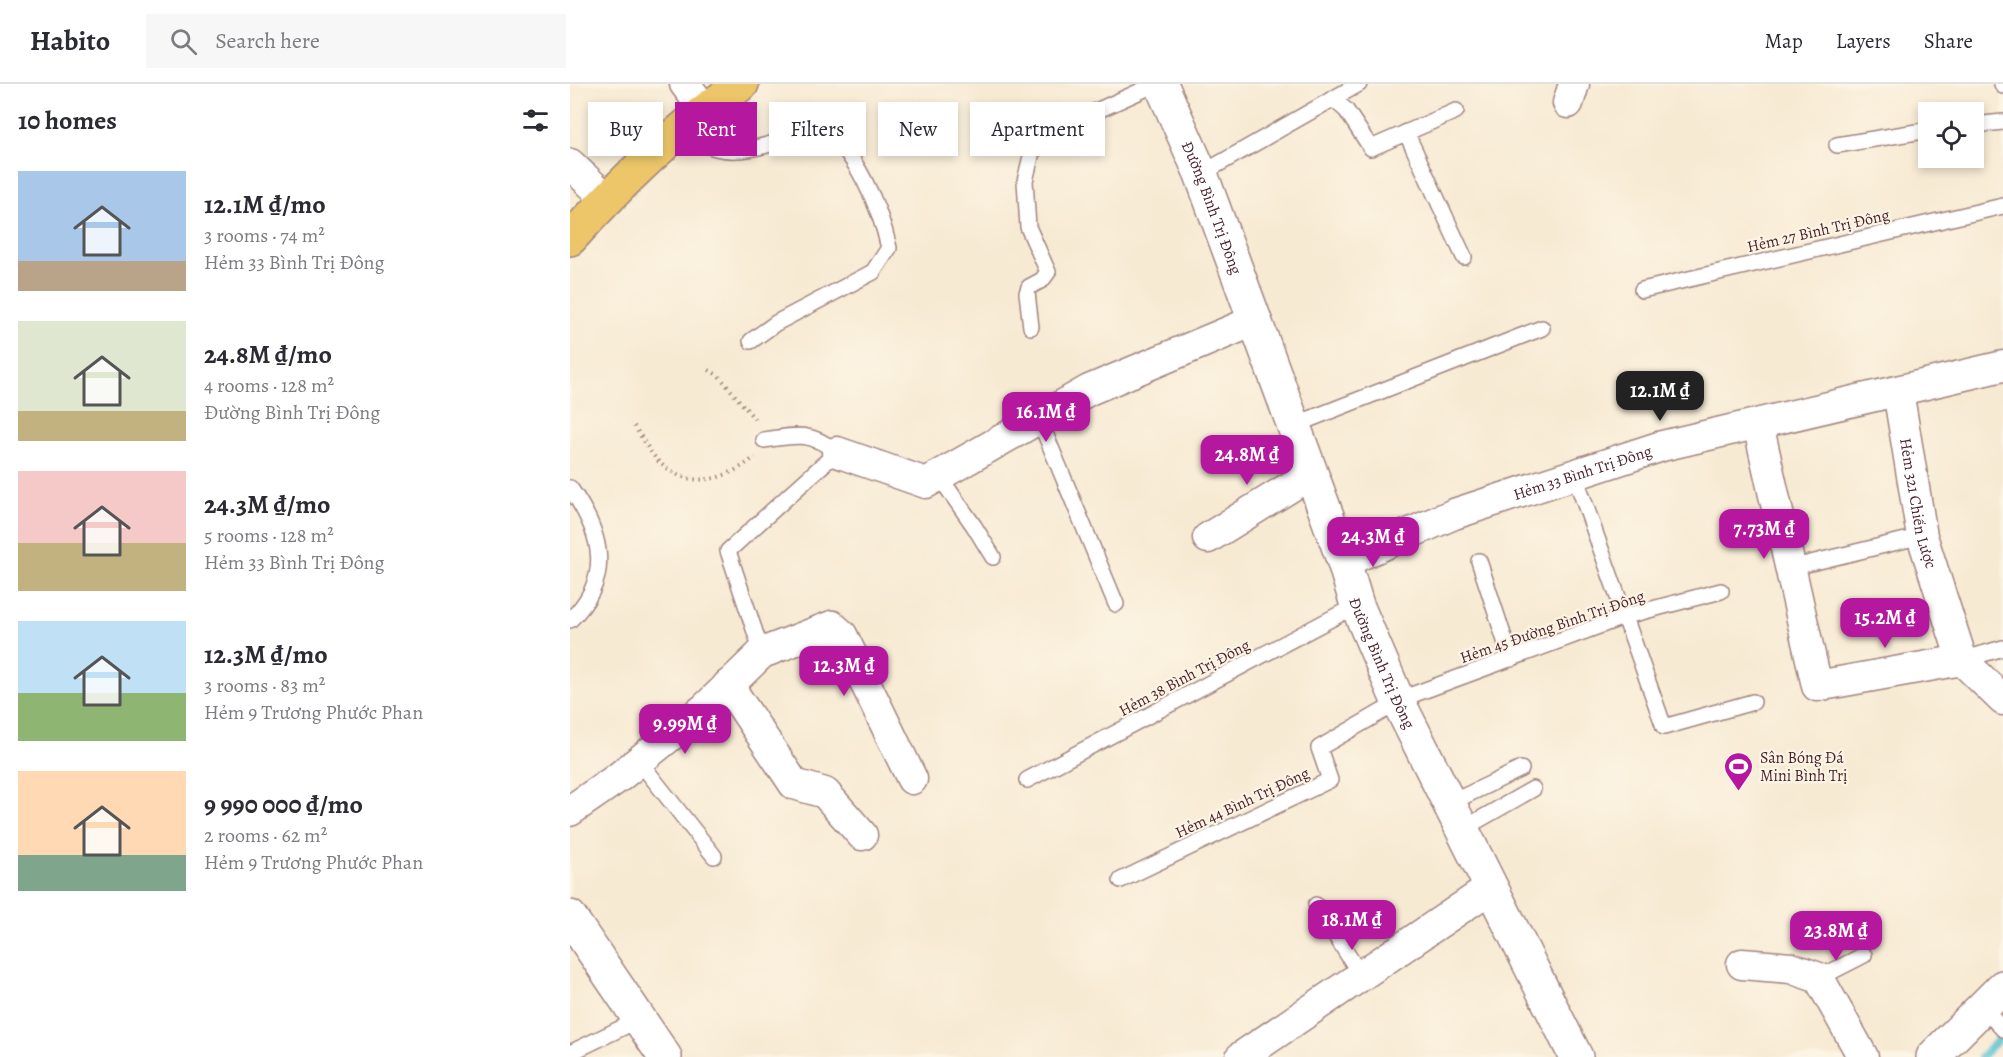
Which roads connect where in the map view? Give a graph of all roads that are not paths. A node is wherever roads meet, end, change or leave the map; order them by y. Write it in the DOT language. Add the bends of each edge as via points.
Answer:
graph roads {
  1 [pos="742,84"];
  2 [pos="1156,84"];
  3 [pos="1161,84"];
  4 [pos="1359,84"];
  5 [pos="695,96"];
  6 [pos="1333,99"];
  7 [pos="1456,111"];
  8 [pos="2003,122"];
  9 [pos="1984,124"];
  10 [pos="1406,132"];
  11 [pos="1918,132"];
  12 [pos="675,135"];
  13 [pos="1837,145"];
  14 [pos="757,147"];
  15 [pos="570,164"];
  16 [pos="1202,174"];
  17 [pos="607,199"];
  18 [pos="2003,206"];
  19 [pos="570,239"];
  20 [pos="1464,257"];
  21 [pos="1642,290"];
  22 [pos="1254,321"];
  23 [pos="1031,327"];
  24 [pos="1542,328"];
  25 [pos="751,341"];
  26 [pos="2003,366"];
  27 [pos="1898,391"];
  28 [pos="1039,419"];
  29 [pos="1758,424"];
  30 [pos="1292,426"];
  31 [pos="764,440"];
  32 [pos="837,452"];
  33 [pos="1311,474"];
  34 [pos="939,476"];
  35 [pos="1575,476"];
  36 [pos="570,488"];
  37 [pos="1922,537"];
  38 [pos="1208,538"];
  39 [pos="993,557"];
  40 [pos="1479,561"];
  41 [pos="1344,562"];
  42 [pos="1790,568"];
  43 [pos="1721,591"];
  44 [pos="1116,604"];
  45 [pos="1357,605"];
  46 [pos="1626,616"];
  47 [pos="570,620"];
  48 [pos="2003,648"];
  49 [pos="762,653"];
  50 [pos="1511,659"];
  51 [pos="1962,660"];
  52 [pos="728,685"];
  53 [pos="2003,700"];
  54 [pos="1398,701"];
  55 [pos="1753,702"];
  56 [pos="639,761"];
  57 [pos="1521,769"];
  58 [pos="912,779"];
  59 [pos="1027,780"];
  60 [pos="1533,789"];
  61 [pos="570,810"];
  62 [pos="1455,817"];
  63 [pos="862,835"];
  64 [pos="714,856"];
  65 [pos="1121,880"];
  66 [pos="1492,887"];
  67 [pos="1316,905"];
  68 [pos="570,917"];
  69 [pos="1864,955"];
  70 [pos="1742,964"];
  71 [pos="1360,974"];
  72 [pos="1819,978"];
  73 [pos="1996,1010"];
  74 [pos="640,1019"];
  75 [pos="570,1053"];
  76 [pos="665,1057"];
  77 [pos="1241,1057"];
  78 [pos="1576,1057"];
  79 [pos="1863,1057"];
  80 [pos="1933,1057"];
  1 -- 5 [label="main road"];
  2 -- 23 [label="lane" via="1061,127 1032,152 1025,181 1028,226 1048,272 1027,293"];
  3 -- 16 [label="street, Đường Bình Trị Đông"];
  4 -- 6 [label="lane"];
  6 -- 10 [label="lane" via="1346,110 1371,148"];
  6 -- 16 [label="lane"];
  7 -- 10 [label="lane"];
  8 -- 9 [label="lane"];
  10 -- 20 [label="lane"];
  11 -- 13 [label="lane"];
  12 -- 17 [label="main road"];
  14 -- 25 [label="lane" via="786,140 820,124 831,132 869,186 889,248 873,272 776,323"];
  15 -- 17 [label="street"];
  16 -- 22 [label="street, Đường Bình Trị Đông"];
  17 -- 19 [label="main road"];
  18 -- 21 [label="lane, Hẻm 27 Bình Trị Đông"];
  22 -- 28 [label="street" via="1089,390"];
  22 -- 30 [label="street, Đường Bình Trị Đông"];
  24 -- 30 [label="lane"];
  26 -- 27 [label="street, Hẻm 33 Bình Trị Đông"];
  27 -- 29 [label="street, Hẻm 33 Bình Trị Đông"];
  27 -- 37 [label="street, Hẻm 321 Chiến Lược"];
  28 -- 34 [label="street"];
  28 -- 44 [label="lane"];
  29 -- 35 [label="street, Hẻm 33 Bình Trị Đông" via="1662,446"];
  29 -- 42 [label="street"];
  30 -- 33 [label="street, Đường Bình Trị Đông"];
  31 -- 32 [label="lane" via="797,435 820,439"];
  32 -- 34 [label="street" via="926,483"];
  32 -- 49 [label="lane" via="728,551"];
  33 -- 38 [label="street"];
  33 -- 41 [label="street, Đường Bình Trị Đông"];
  34 -- 39 [label="lane"];
  35 -- 41 [label="street, Hẻm 33 Bình Trị Đông" via="1454,514"];
  35 -- 46 [label="lane"];
  36 -- 47 [label="lane" via="599,540 597,580 581,610"];
  37 -- 42 [label="lane"];
  37 -- 51 [label="street, Hẻm 321 Chiến Lược"];
  40 -- 50 [label="lane"];
  41 -- 45 [label="street, Đường Bình Trị Đông"];
  42 -- 51 [label="street" via="1817,686"];
  43 -- 46 [label="lane, Hẻm 45 Đường Bình Trị Đông"];
  45 -- 54 [label="street, Đường Bình Trị Đông"];
  45 -- 59 [label="lane, Hẻm 38 Bình Trị Đông"];
  46 -- 50 [label="lane, Hẻm 45 Đường Bình Trị Đông"];
  46 -- 55 [label="lane" via="1664,726"];
  48 -- 51 [label="lane"];
  49 -- 52 [label="street"];
  49 -- 58 [label="street" via="836,627"];
  50 -- 54 [label="lane, Hẻm 45 Đường Bình Trị Đông"];
  51 -- 53 [label="street, Hẻm 321 Chiến Lược"];
  52 -- 56 [label="street"];
  52 -- 63 [label="street" via="794,784 825,793"];
  54 -- 62 [label="street, Đường Bình Trị Đông"];
  54 -- 65 [label="lane, Hẻm 44 Bình Trị Đông" via="1319,748 1330,780"];
  56 -- 61 [label="street"];
  56 -- 64 [label="lane"];
  57 -- 62 [label="lane"];
  60 -- 62 [label="lane"];
  62 -- 66 [label="street, Đường Bình Trị Đông"];
  66 -- 71 [label="street"];
  66 -- 78 [label="street, Đường Bình Trị Đông"];
  67 -- 71 [label="lane"];
  68 -- 74 [label="street"];
  69 -- 72 [label="lane"];
  70 -- 72 [label="street" via="1791,968"];
  71 -- 77 [label="street"];
  72 -- 79 [label="street"];
  73 -- 80 [label="street"];
  74 -- 75 [label="lane"];
  74 -- 76 [label="street"];
}
